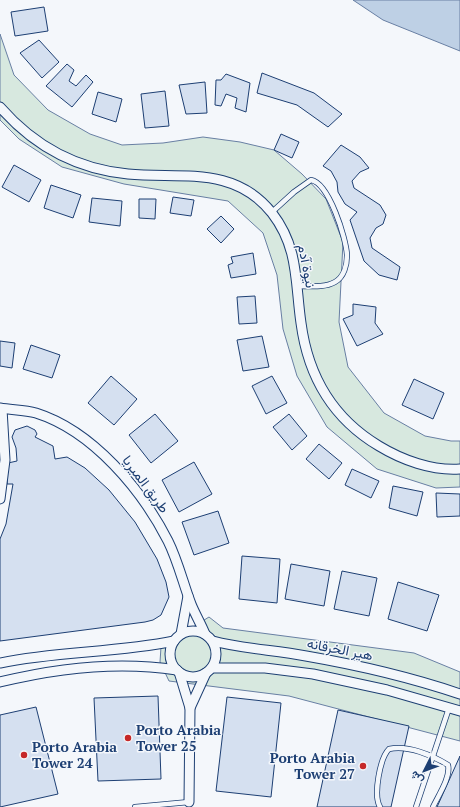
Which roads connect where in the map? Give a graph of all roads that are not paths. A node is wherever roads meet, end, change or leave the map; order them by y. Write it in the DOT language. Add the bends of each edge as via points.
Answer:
graph roads {
  1 [pos="0,107"];
  2 [pos="272,213"];
  3 [pos="298,286"];
  4 [pos="1,408"];
  5 [pos="460,469"];
  6 [pos="0,499"];
  7 [pos="188,595"];
  8 [pos="181,634"];
  9 [pos="205,634"];
  10 [pos="174,641"];
  11 [pos="213,641"];
  12 [pos="0,663"];
  13 [pos="209,670"];
  14 [pos="178,671"];
  15 [pos="0,682"];
  16 [pos="460,694"];
  17 [pos="190,708"];
  18 [pos="449,708"];
  19 [pos="460,711"];
  20 [pos="433,757"];
  21 [pos="189,802"];
  22 [pos="136,807"];
  23 [pos="380,807"];
  24 [pos="416,807"];
  25 [pos="433,807"];
  1 -- 2 [label="street, نيوة آدم" via="39,144 66,158 128,174 194,175 219,179 240,187 257,198"];
  2 -- 3 [label="street, نيوة آدم" via="286,234"];
  2 -- 3 [label="lane" via="311,180 322,186 329,197 347,255 344,273 336,282 328,285"];
  3 -- 5 [label="street, نيوة آدم" via="305,350 325,396 343,418 361,435 393,455 426,466"];
  4 -- 6 [label="street" via="5,447"];
  4 -- 7 [label="street, طريق الميريا" via="36,413 78,435 110,460 132,485 158,524 180,568"];
  7 -- 8 [label="street, طريق الميريا"];
  7 -- 9 [label="street, طريق الميريا"];
  8 -- 9 [label="street" via="193,630"];
  8 -- 10 [label="street"];
  9 -- 11 [label="street"];
  10 -- 12 [label="street" via="142,647 46,655"];
  10 -- 14 [label="street" via="170,650 171,659"];
  11 -- 13 [label="street" via="216,656"];
  11 -- 16 [label="street, هير الخرقانه" via="393,673"];
  13 -- 14 [label="street" via="195,677"];
  13 -- 17 [label="street"];
  13 -- 18 [label="street" via="265,668 312,674 387,690"];
  14 -- 15 [label="street" via="124,665 49,672"];
  14 -- 17 [label="street"];
  17 -- 21 [label="street"];
  18 -- 19 [label="street"];
  18 -- 20 [label="lane"];
  20 -- 23 [label="lane" via="397,747 389,749 381,766 377,792"];
  20 -- 24 [label="lane"];
  20 -- 25 [label="lane" via="449,769"];
  21 -- 22 [label="lane"];
}
